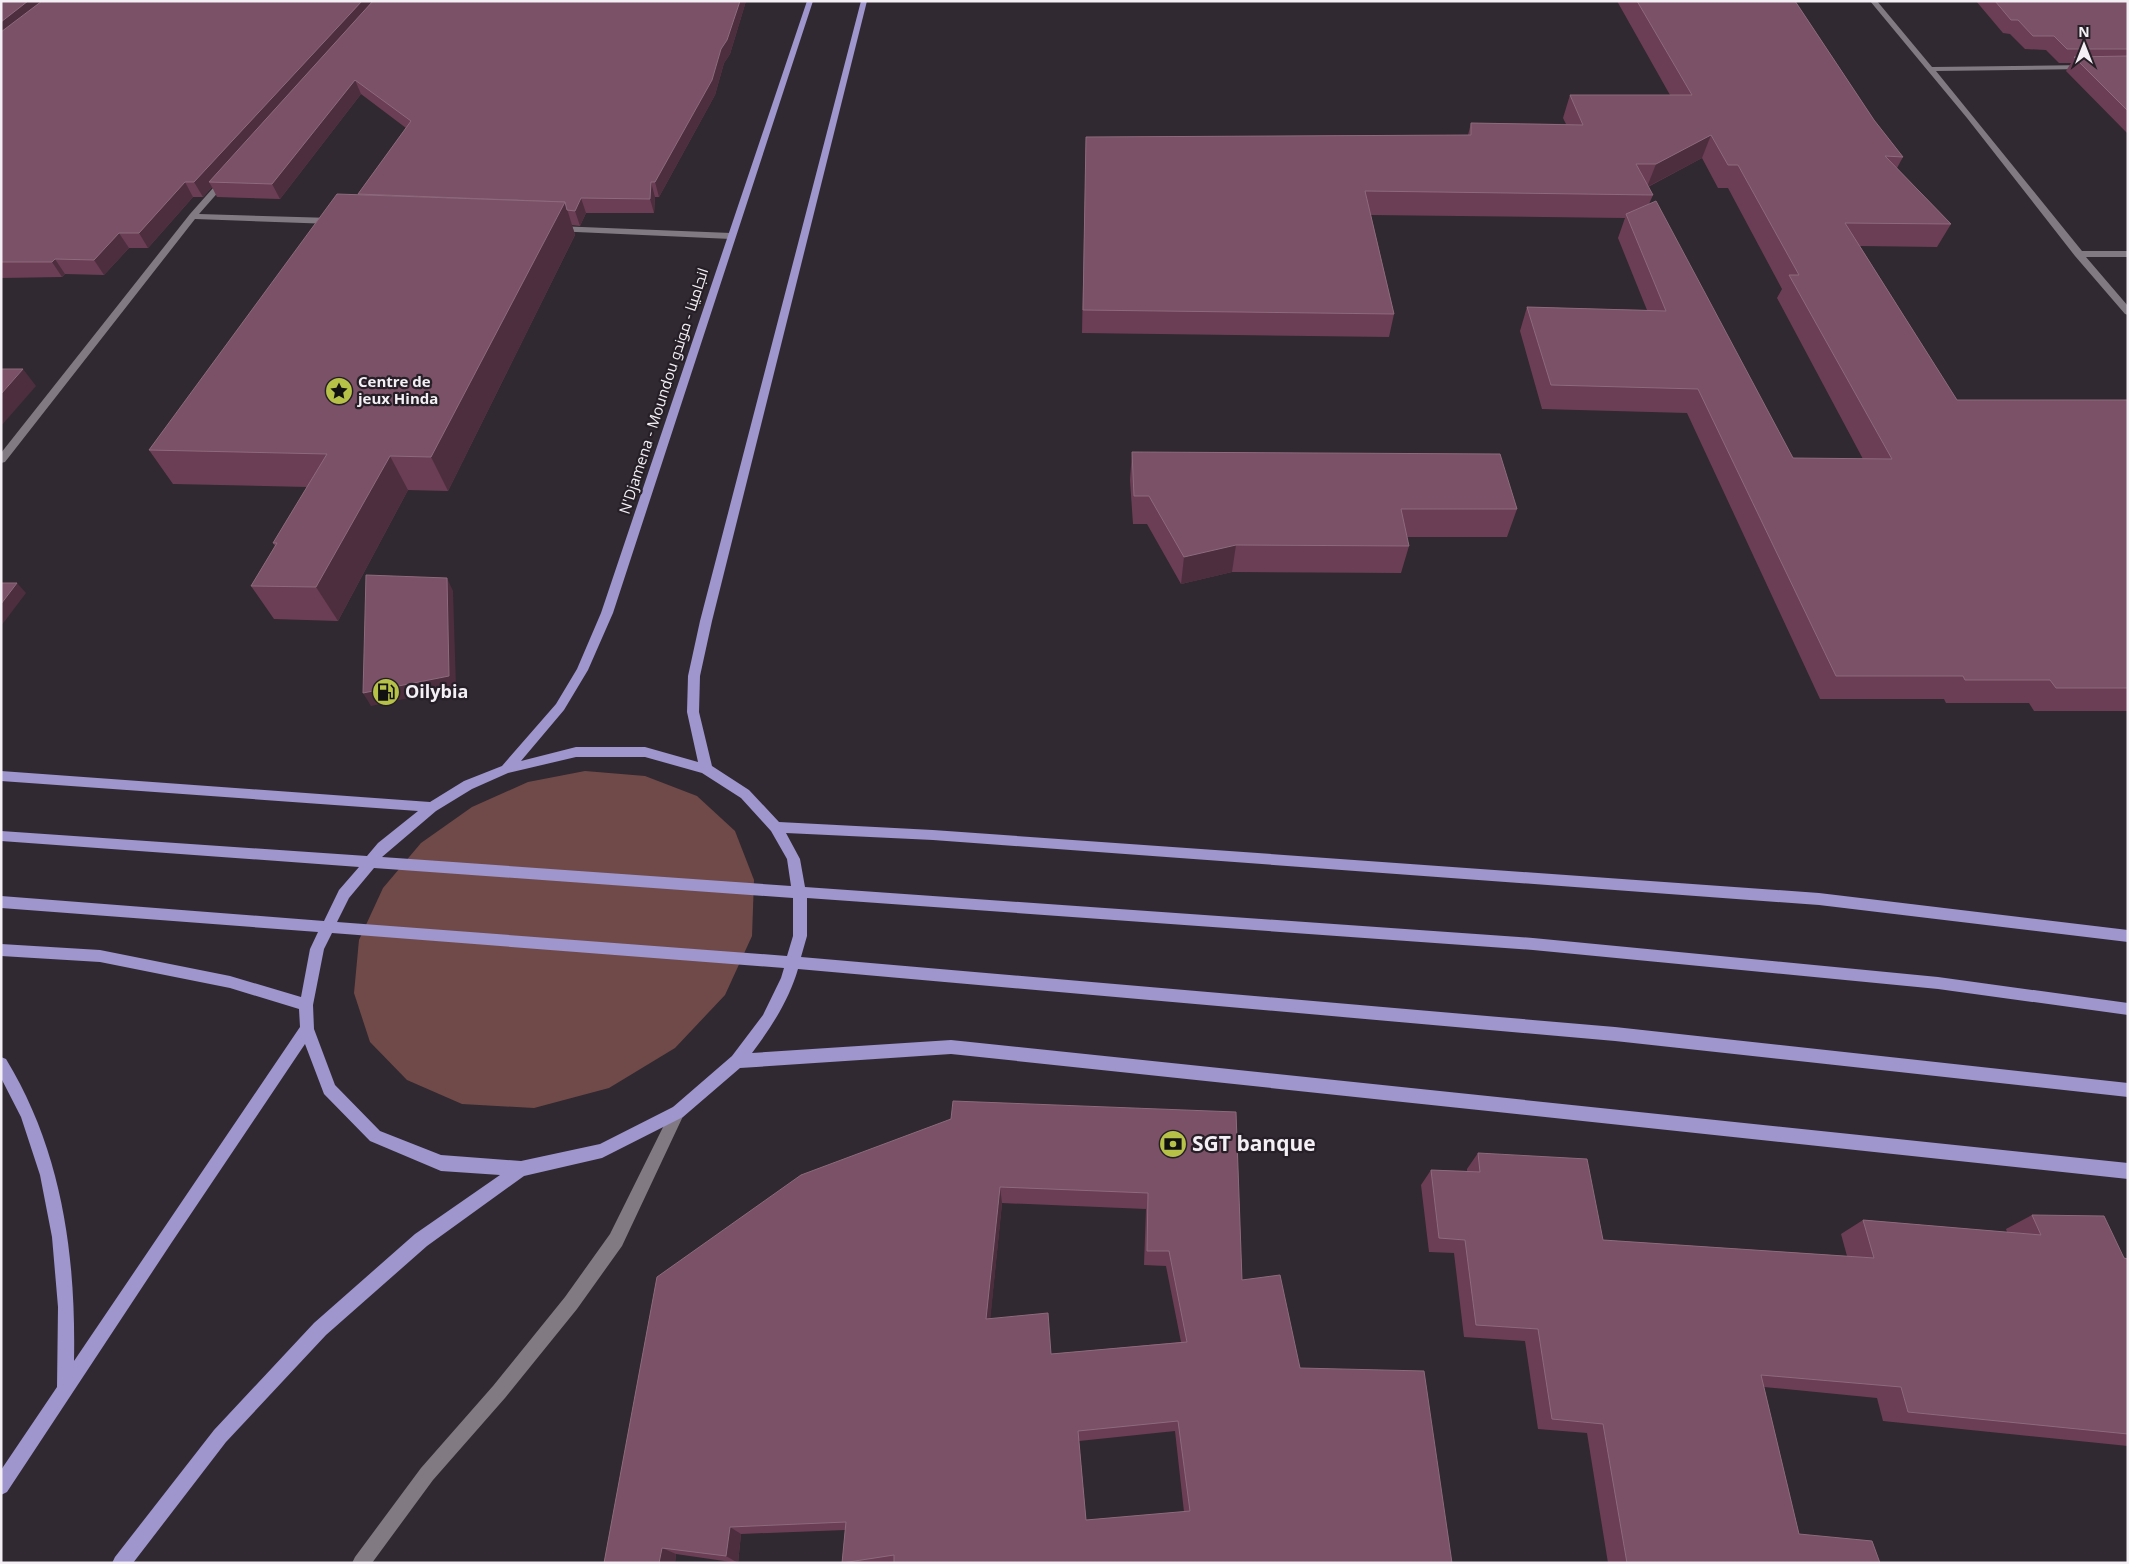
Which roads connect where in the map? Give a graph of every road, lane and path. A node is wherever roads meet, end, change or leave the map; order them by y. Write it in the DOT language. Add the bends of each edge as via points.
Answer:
graph roads {
  1 [pos="810,1"];
  2 [pos="864,1"];
  3 [pos="1873,1"];
  4 [pos="2098,67"];
  5 [pos="1932,69"];
  6 [pos="232,171"];
  7 [pos="192,216"];
  8 [pos="342,221"];
  9 [pos="551,229"];
  10 [pos="730,236"];
  11 [pos="2078,254"];
  12 [pos="2128,254"];
  13 [pos="2128,312"];
  14 [pos="1,460"];
  15 [pos="506,769"];
  16 [pos="706,769"];
  17 [pos="1,776"];
  18 [pos="432,806"];
  19 [pos="776,827"];
  20 [pos="1,836"];
  21 [pos="1,902"];
  22 [pos="2128,936"];
  23 [pos="1,950"];
  24 [pos="306,1005"];
  25 [pos="2128,1009"];
  26 [pos="307,1029"];
  27 [pos="737,1061"];
  28 [pos="1,1064"];
  29 [pos="2128,1090"];
  30 [pos="678,1112"];
  31 [pos="521,1169"];
  32 [pos="2128,1172"];
  33 [pos="65,1391"];
  34 [pos="1,1486"];
  35 [pos="121,1563"];
  36 [pos="360,1563"];
  1 -- 10 [label="main road, N'Djamena - Moundou انجامينا - موندو"];
  2 -- 16 [label="main road" via="694,676 693,712"];
  3 -- 5 [label="street"];
  4 -- 5 [label="street"];
  5 -- 11 [label="street"];
  6 -- 7 [label="street"];
  7 -- 8 [label="street"];
  7 -- 14 [label="street"];
  9 -- 10 [label="street"];
  10 -- 15 [label="main road, N'Djamena - Moundou انجامينا - موندو" via="606,613 582,670 560,707"];
  11 -- 12 [label="street"];
  11 -- 13 [label="street"];
  15 -- 16 [label="main road" via="576,752 645,752"];
  15 -- 18 [label="main road" via="468,785"];
  16 -- 19 [label="main road" via="745,794"];
  17 -- 18 [label="main road"];
  18 -- 24 [label="main road" via="383,846 344,894 317,948"];
  19 -- 22 [label="main road" via="934,835 1819,899"];
  19 -- 27 [label="main road" via="792,859 800,896 800,936 788,979 768,1020"];
  20 -- 25 [label="main road" via="1533,944 1938,983"];
  21 -- 29 [label="main road" via="810,964 1615,1034"];
  23 -- 24 [label="main road" via="100,956 230,982"];
  24 -- 26 [label="main road"];
  26 -- 31 [label="main road" via="328,1089 374,1136 441,1163"];
  26 -- 33 [label="main road"];
  27 -- 30 [label="main road"];
  27 -- 32 [label="main road" via="952,1047"];
  28 -- 33 [label="main road" via="10,1076 38,1139 56,1211 66,1294"];
  30 -- 31 [label="main road" via="602,1151"];
  30 -- 36 [label="street" via="616,1240 577,1295 499,1392 427,1474"];
  31 -- 35 [label="main road" via="421,1240 320,1329 220,1436"];
  33 -- 34 [label="main road"];
}
